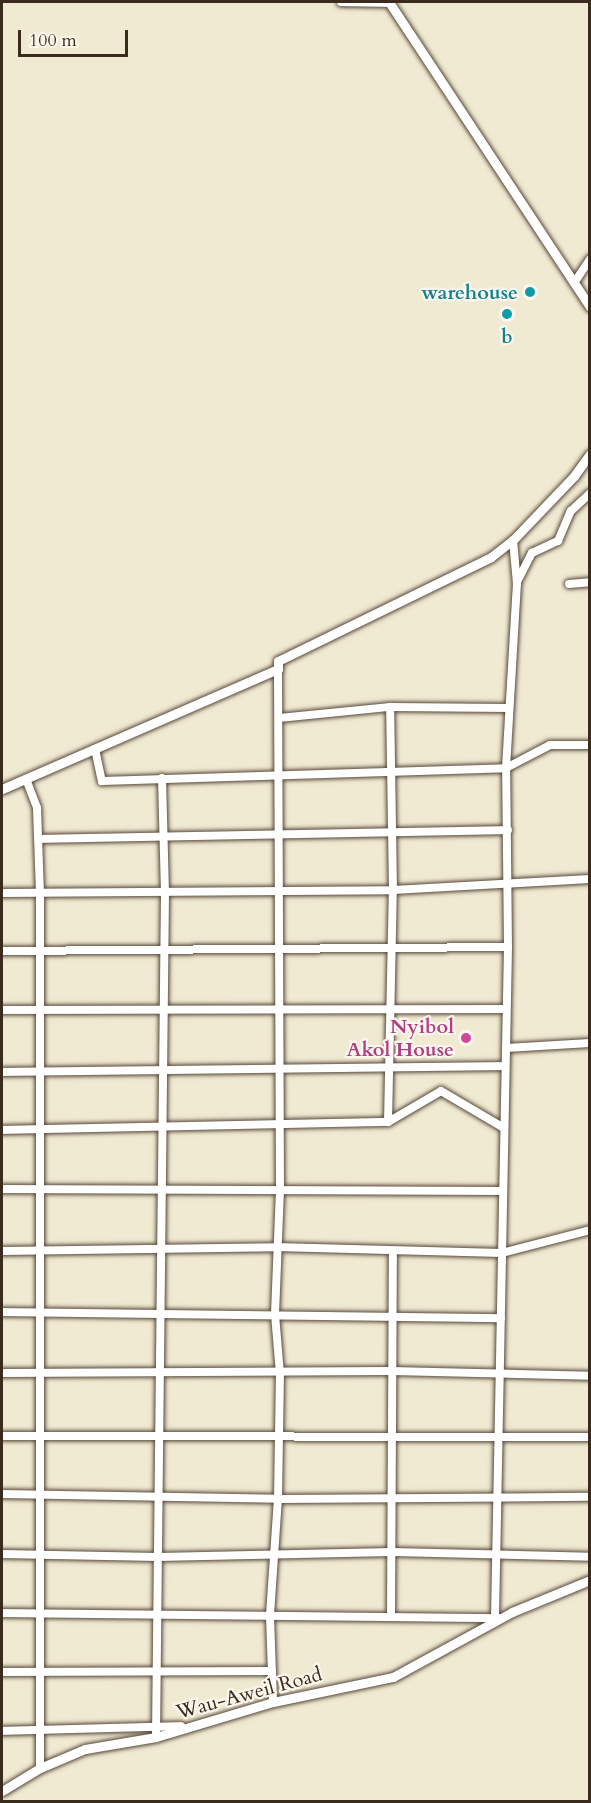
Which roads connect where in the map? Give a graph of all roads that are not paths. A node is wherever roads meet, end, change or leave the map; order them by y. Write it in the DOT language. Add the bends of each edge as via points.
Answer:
graph roads {
  1 [pos="341,2"];
  2 [pos="389,2"];
  3 [pos="590,259"];
  4 [pos="574,283"];
  5 [pos="590,307"];
  6 [pos="590,454"];
  7 [pos="590,493"];
  8 [pos="513,540"];
  9 [pos="590,582"];
  10 [pos="517,584"];
  11 [pos="569,584"];
  12 [pos="278,669"];
  13 [pos="390,707"];
  14 [pos="509,708"];
  15 [pos="279,718"];
  16 [pos="590,744"];
  17 [pos="95,749"];
  18 [pos="506,768"];
  19 [pos="392,771"];
  20 [pos="280,774"];
  21 [pos="162,778"];
  22 [pos="26,779"];
  23 [pos="2,789"];
  24 [pos="508,830"];
  25 [pos="393,832"];
  26 [pos="165,834"];
  27 [pos="279,834"];
  28 [pos="39,838"];
  29 [pos="590,879"];
  30 [pos="508,887"];
  31 [pos="393,890"];
  32 [pos="279,891"];
  33 [pos="2,893"];
  34 [pos="40,893"];
  35 [pos="165,893"];
  36 [pos="508,947"];
  37 [pos="392,950"];
  38 [pos="2,951"];
  39 [pos="165,951"];
  40 [pos="278,951"];
  41 [pos="41,952"];
  42 [pos="278,1008"];
  43 [pos="40,1009"];
  44 [pos="506,1009"];
  45 [pos="2,1010"];
  46 [pos="164,1011"];
  47 [pos="390,1011"];
  48 [pos="590,1043"];
  49 [pos="506,1048"];
  50 [pos="506,1065"];
  51 [pos="389,1067"];
  52 [pos="163,1070"];
  53 [pos="279,1070"];
  54 [pos="2,1072"];
  55 [pos="41,1073"];
  56 [pos="388,1122"];
  57 [pos="280,1124"];
  58 [pos="163,1128"];
  59 [pos="504,1128"];
  60 [pos="2,1130"];
  61 [pos="41,1130"];
  62 [pos="2,1189"];
  63 [pos="280,1189"];
  64 [pos="41,1190"];
  65 [pos="162,1191"];
  66 [pos="503,1191"];
  67 [pos="590,1230"];
  68 [pos="276,1247"];
  69 [pos="163,1249"];
  70 [pos="2,1251"];
  71 [pos="40,1251"];
  72 [pos="393,1251"];
  73 [pos="502,1253"];
  74 [pos="2,1312"];
  75 [pos="40,1312"];
  76 [pos="161,1313"];
  77 [pos="275,1314"];
  78 [pos="391,1315"];
  79 [pos="501,1318"];
  80 [pos="393,1371"];
  81 [pos="2,1373"];
  82 [pos="160,1373"];
  83 [pos="40,1374"];
  84 [pos="280,1374"];
  85 [pos="500,1376"];
  86 [pos="590,1376"];
  87 [pos="393,1435"];
  88 [pos="2,1436"];
  89 [pos="40,1437"];
  90 [pos="278,1437"];
  91 [pos="500,1437"];
  92 [pos="590,1437"];
  93 [pos="159,1438"];
  94 [pos="2,1494"];
  95 [pos="40,1495"];
  96 [pos="159,1496"];
  97 [pos="590,1497"];
  98 [pos="278,1498"];
  99 [pos="392,1498"];
  100 [pos="500,1498"];
  101 [pos="392,1552"];
  102 [pos="2,1554"];
  103 [pos="40,1555"];
  104 [pos="274,1555"];
  105 [pos="158,1557"];
  106 [pos="499,1557"];
  107 [pos="590,1557"];
  108 [pos="590,1580"];
  109 [pos="2,1613"];
  110 [pos="40,1613"];
  111 [pos="270,1615"];
  112 [pos="158,1616"];
  113 [pos="391,1616"];
  114 [pos="498,1618"];
  115 [pos="272,1671"];
  116 [pos="2,1672"];
  117 [pos="40,1672"];
  118 [pos="157,1672"];
  119 [pos="273,1702"];
  120 [pos="2,1731"];
  121 [pos="40,1731"];
  122 [pos="156,1733"];
  123 [pos="40,1768"];
  124 [pos="2,1791"];
  1 -- 2 [label="street"];
  2 -- 4 [label="street"];
  3 -- 4 [label="street"];
  4 -- 5 [label="street"];
  6 -- 8 [label="street"];
  7 -- 10 [label="street" via="571,511 558,541 532,554"];
  8 -- 10 [label="street"];
  8 -- 12 [label="street" via="444,583 278,661"];
  9 -- 11 [label="street"];
  10 -- 14 [label="street"];
  12 -- 15 [label="street"];
  12 -- 17 [label="street"];
  13 -- 14 [label="street"];
  13 -- 15 [label="street"];
  13 -- 19 [label="street"];
  14 -- 18 [label="street"];
  15 -- 20 [label="street"];
  16 -- 18 [label="street" via="550,745"];
  17 -- 21 [label="street" via="102,781"];
  17 -- 22 [label="street"];
  18 -- 19 [label="street"];
  18 -- 24 [label="street"];
  19 -- 20 [label="street"];
  19 -- 25 [label="street"];
  20 -- 21 [label="street"];
  20 -- 27 [label="street"];
  21 -- 26 [label="street"];
  22 -- 23 [label="street"];
  22 -- 28 [label="street" via="37,807"];
  24 -- 25 [label="street"];
  24 -- 30 [label="street"];
  25 -- 27 [label="street"];
  25 -- 31 [label="street"];
  26 -- 27 [label="street"];
  26 -- 28 [label="street"];
  26 -- 35 [label="street"];
  27 -- 32 [label="street"];
  28 -- 34 [label="street"];
  29 -- 30 [label="street"];
  30 -- 31 [label="street"];
  30 -- 36 [label="street"];
  31 -- 32 [label="street"];
  31 -- 37 [label="street"];
  32 -- 35 [label="street"];
  32 -- 40 [label="street"];
  33 -- 34 [label="street"];
  34 -- 35 [label="street"];
  34 -- 41 [label="street"];
  35 -- 39 [label="street"];
  36 -- 37 [label="street"];
  36 -- 44 [label="street"];
  37 -- 40 [label="street"];
  37 -- 47 [label="street"];
  38 -- 41 [label="street"];
  39 -- 40 [label="street"];
  39 -- 41 [label="street"];
  39 -- 46 [label="street"];
  40 -- 42 [label="street"];
  41 -- 43 [label="street"];
  42 -- 46 [label="street"];
  42 -- 47 [label="street"];
  42 -- 53 [label="street"];
  43 -- 45 [label="street"];
  43 -- 46 [label="street"];
  43 -- 55 [label="street"];
  44 -- 47 [label="street"];
  44 -- 49 [label="street"];
  46 -- 52 [label="street"];
  47 -- 51 [label="street"];
  48 -- 49 [label="street"];
  49 -- 50 [label="street"];
  50 -- 51 [label="street"];
  50 -- 59 [label="street"];
  51 -- 53 [label="street"];
  51 -- 56 [label="street"];
  52 -- 53 [label="street"];
  52 -- 55 [label="street"];
  52 -- 58 [label="street"];
  53 -- 57 [label="street"];
  54 -- 55 [label="street"];
  55 -- 61 [label="street"];
  56 -- 57 [label="street"];
  56 -- 59 [label="street" via="441,1091"];
  57 -- 58 [label="street"];
  57 -- 63 [label="street"];
  58 -- 61 [label="street"];
  58 -- 65 [label="street"];
  59 -- 66 [label="street"];
  60 -- 61 [label="street"];
  61 -- 64 [label="street"];
  62 -- 64 [label="street"];
  63 -- 65 [label="street"];
  63 -- 66 [label="street"];
  63 -- 68 [label="street"];
  64 -- 65 [label="street"];
  64 -- 71 [label="street"];
  65 -- 69 [label="street"];
  66 -- 73 [label="street"];
  67 -- 73 [label="street"];
  68 -- 69 [label="street"];
  68 -- 72 [label="street"];
  68 -- 77 [label="street"];
  69 -- 71 [label="street"];
  69 -- 76 [label="street"];
  70 -- 71 [label="street"];
  71 -- 75 [label="street"];
  72 -- 73 [label="street"];
  72 -- 78 [label="street"];
  73 -- 79 [label="street"];
  74 -- 75 [label="street"];
  75 -- 76 [label="street"];
  75 -- 83 [label="street"];
  76 -- 77 [label="street"];
  76 -- 82 [label="street"];
  77 -- 78 [label="street"];
  77 -- 84 [label="street"];
  78 -- 79 [label="street"];
  78 -- 80 [label="street"];
  79 -- 85 [label="street"];
  80 -- 84 [label="street"];
  80 -- 85 [label="street"];
  80 -- 87 [label="street"];
  81 -- 83 [label="street"];
  82 -- 83 [label="street"];
  82 -- 84 [label="street"];
  82 -- 93 [label="street"];
  83 -- 89 [label="street"];
  84 -- 90 [label="street"];
  85 -- 86 [label="street"];
  85 -- 91 [label="street"];
  87 -- 90 [label="street"];
  87 -- 91 [label="street"];
  87 -- 99 [label="street"];
  88 -- 89 [label="street"];
  89 -- 93 [label="street"];
  89 -- 95 [label="street"];
  90 -- 93 [label="street"];
  90 -- 98 [label="street"];
  91 -- 92 [label="street"];
  91 -- 100 [label="street"];
  93 -- 96 [label="street"];
  94 -- 95 [label="street"];
  95 -- 96 [label="street"];
  95 -- 103 [label="street"];
  96 -- 98 [label="street"];
  96 -- 105 [label="street"];
  97 -- 100 [label="street"];
  98 -- 99 [label="street"];
  98 -- 104 [label="street"];
  99 -- 100 [label="street"];
  99 -- 101 [label="street"];
  100 -- 106 [label="street"];
  101 -- 104 [label="street"];
  101 -- 106 [label="street"];
  101 -- 113 [label="street"];
  102 -- 103 [label="street"];
  103 -- 105 [label="street"];
  103 -- 110 [label="street"];
  104 -- 105 [label="street"];
  104 -- 111 [label="street"];
  105 -- 112 [label="street"];
  106 -- 107 [label="street"];
  106 -- 114 [label="street"];
  108 -- 114 [label="street, Wau-Aweil Road"];
  109 -- 110 [label="street"];
  110 -- 112 [label="street"];
  110 -- 117 [label="street"];
  111 -- 112 [label="street"];
  111 -- 113 [label="street"];
  111 -- 115 [label="street"];
  112 -- 118 [label="street"];
  113 -- 114 [label="street"];
  114 -- 119 [label="street, Wau-Aweil Road" via="393,1677"];
  115 -- 118 [label="street"];
  115 -- 119 [label="street"];
  116 -- 117 [label="street"];
  117 -- 118 [label="street"];
  117 -- 121 [label="street"];
  118 -- 122 [label="street"];
  119 -- 122 [label="street, Wau-Aweil Road"];
  120 -- 121 [label="street"];
  121 -- 122 [label="street"];
  121 -- 123 [label="street"];
  122 -- 123 [label="street, Wau-Aweil Road" via="85,1749"];
  123 -- 124 [label="street, Wau-Aweil Road"];
}
